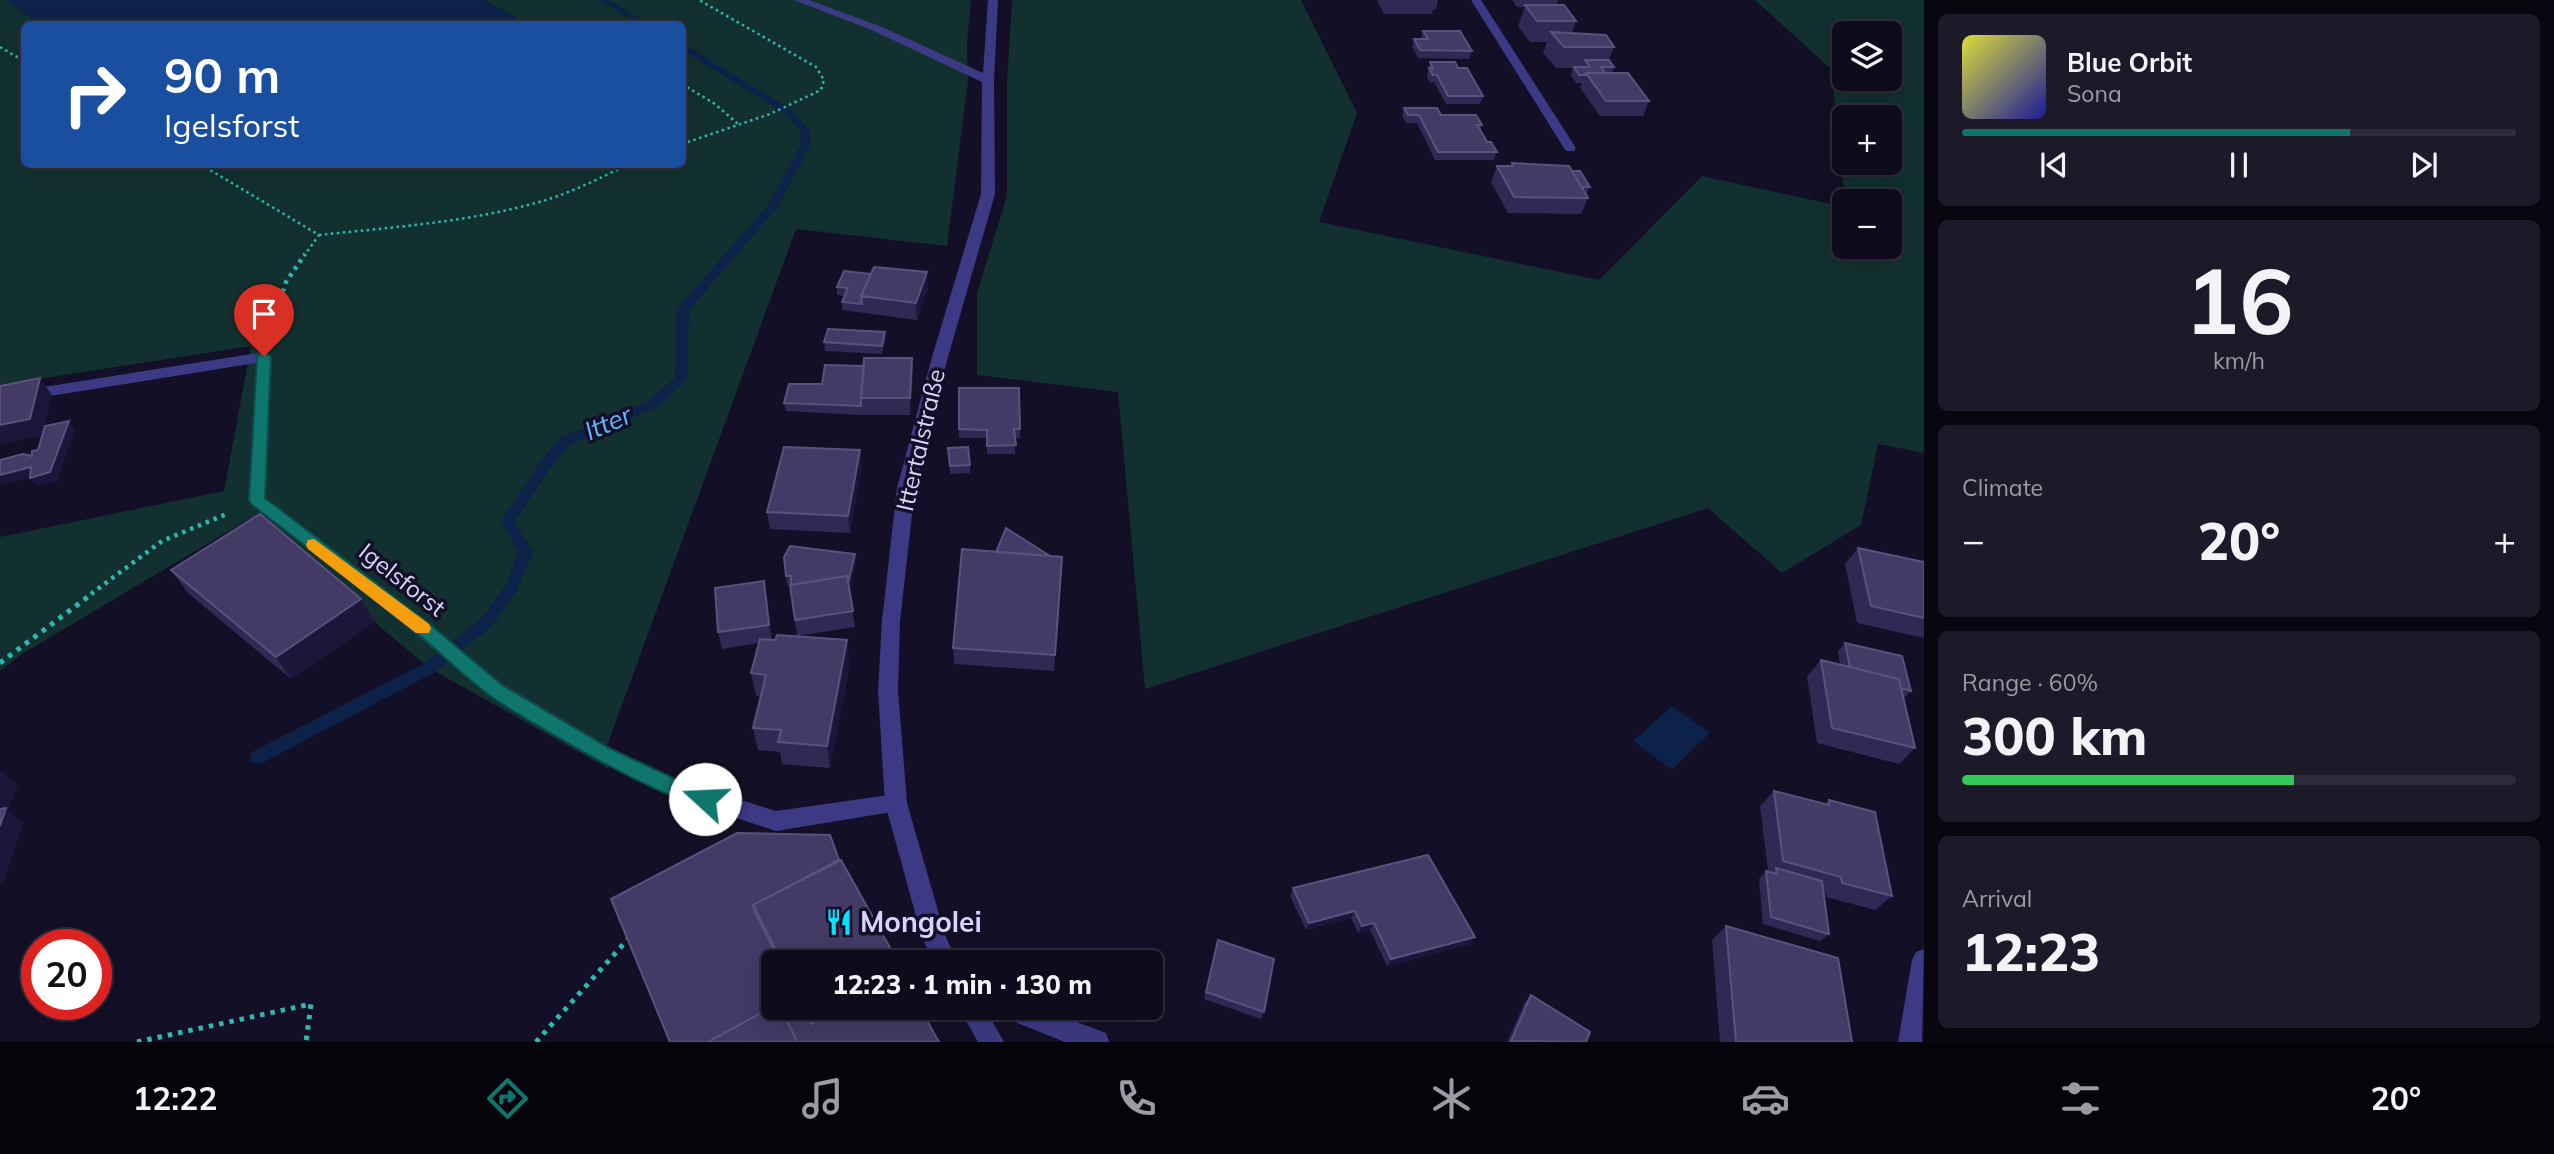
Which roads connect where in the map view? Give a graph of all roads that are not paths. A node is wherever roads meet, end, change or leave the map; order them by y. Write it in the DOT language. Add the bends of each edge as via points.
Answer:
graph roads {
  1 [pos="799,0"];
  2 [pos="993,0"];
  3 [pos="1476,0"];
  4 [pos="988,80"];
  5 [pos="1570,148"];
  6 [pos="0,399"];
  7 [pos="896,803"];
  8 [pos="940,950"];
  9 [pos="1924,960"];
  10 [pos="978,1020"];
  11 [pos="1039,1020"];
  12 [pos="992,1042"];
  13 [pos="1097,1042"];
  14 [pos="1910,1042"];
  1 -- 4 [label="street" via="878,29"];
  2 -- 4 [label="street, Ittertalstraße"];
  3 -- 5 [label="street"];
  4 -- 7 [label="street, Ittertalstraße" via="988,194 906,488 888,690"];
  6 -- 7 [label="street, Igelsforst" via="264,356 257,500 496,690 604,754 681,791 776,821"];
  7 -- 8 [label="street, Ittertalstraße"];
  9 -- 14 [label="street"];
  10 -- 12 [label="street"];
  11 -- 13 [label="street"];
}
